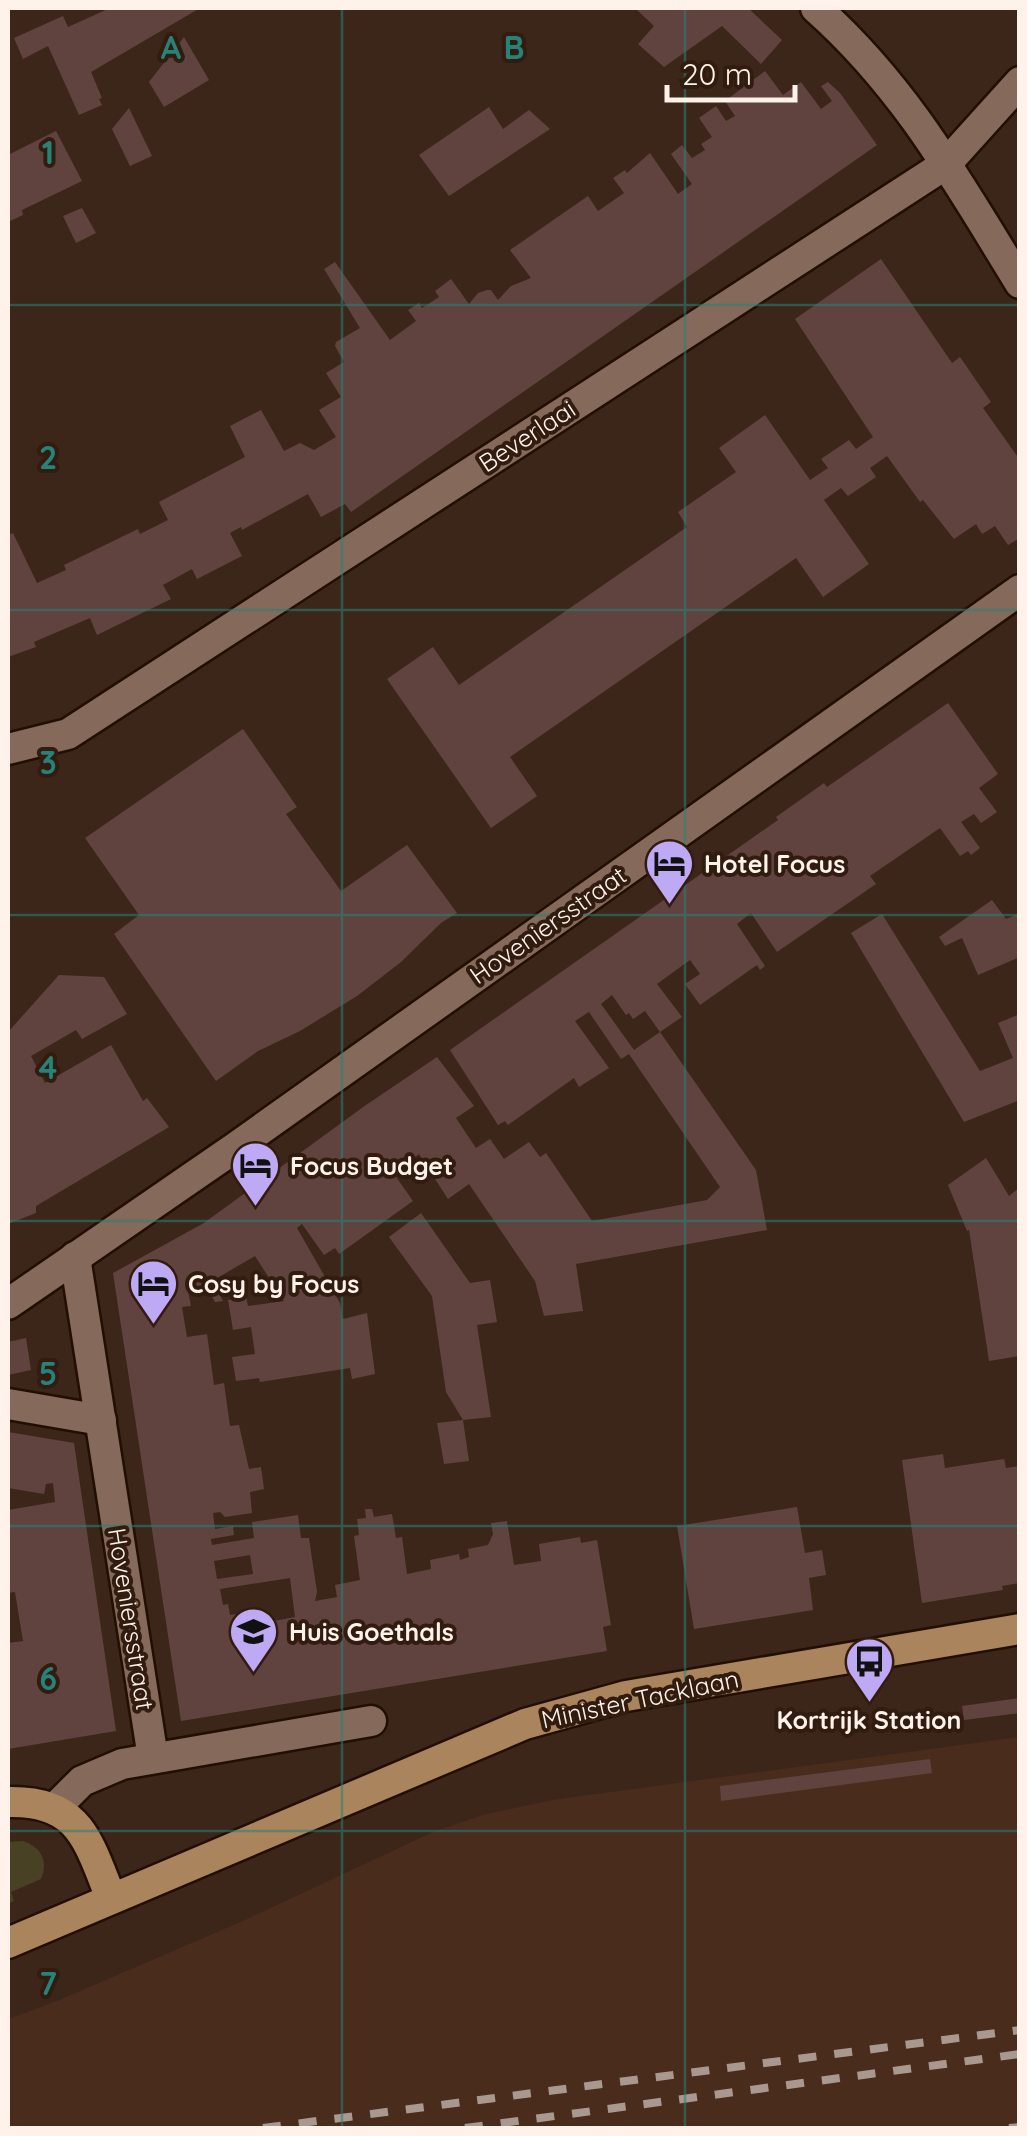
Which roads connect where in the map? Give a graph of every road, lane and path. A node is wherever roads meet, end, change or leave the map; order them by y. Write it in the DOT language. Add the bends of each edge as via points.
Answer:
graph roads {
  1 [pos="816,8"];
  2 [pos="1020,82"];
  3 [pos="946,164"];
  4 [pos="1020,283"];
  5 [pos="1020,590"];
  6 [pos="8,750"];
  7 [pos="76,1257"];
  8 [pos="8,1304"];
  9 [pos="8,1404"];
  10 [pos="101,1420"];
  11 [pos="1020,1629"];
  12 [pos="371,1721"];
  13 [pos="152,1758"];
  14 [pos="8,1802"];
  15 [pos="55,1808"];
  16 [pos="111,1898"];
  17 [pos="8,1943"];
  1 -- 3 [label="street" via="910,107"];
  2 -- 3 [label="street, Beverlaai"];
  3 -- 4 [label="street"];
  3 -- 6 [label="street, Beverlaai" via="68,734"];
  5 -- 7 [label="street, Hoveniersstraat"];
  7 -- 8 [label="street, Hoveniersstraat"];
  7 -- 10 [label="street, Hoveniersstraat"];
  9 -- 10 [label="street"];
  10 -- 13 [label="street, Hoveniersstraat"];
  11 -- 16 [label="main road, Minister Tacklaan" via="626,1696 525,1724"];
  12 -- 13 [label="street"];
  13 -- 15 [label="street" via="96,1773"];
  14 -- 15 [label="main road"];
  15 -- 16 [label="main road" via="82,1829"];
  16 -- 17 [label="main road, Minister Tacklaan"];
}
